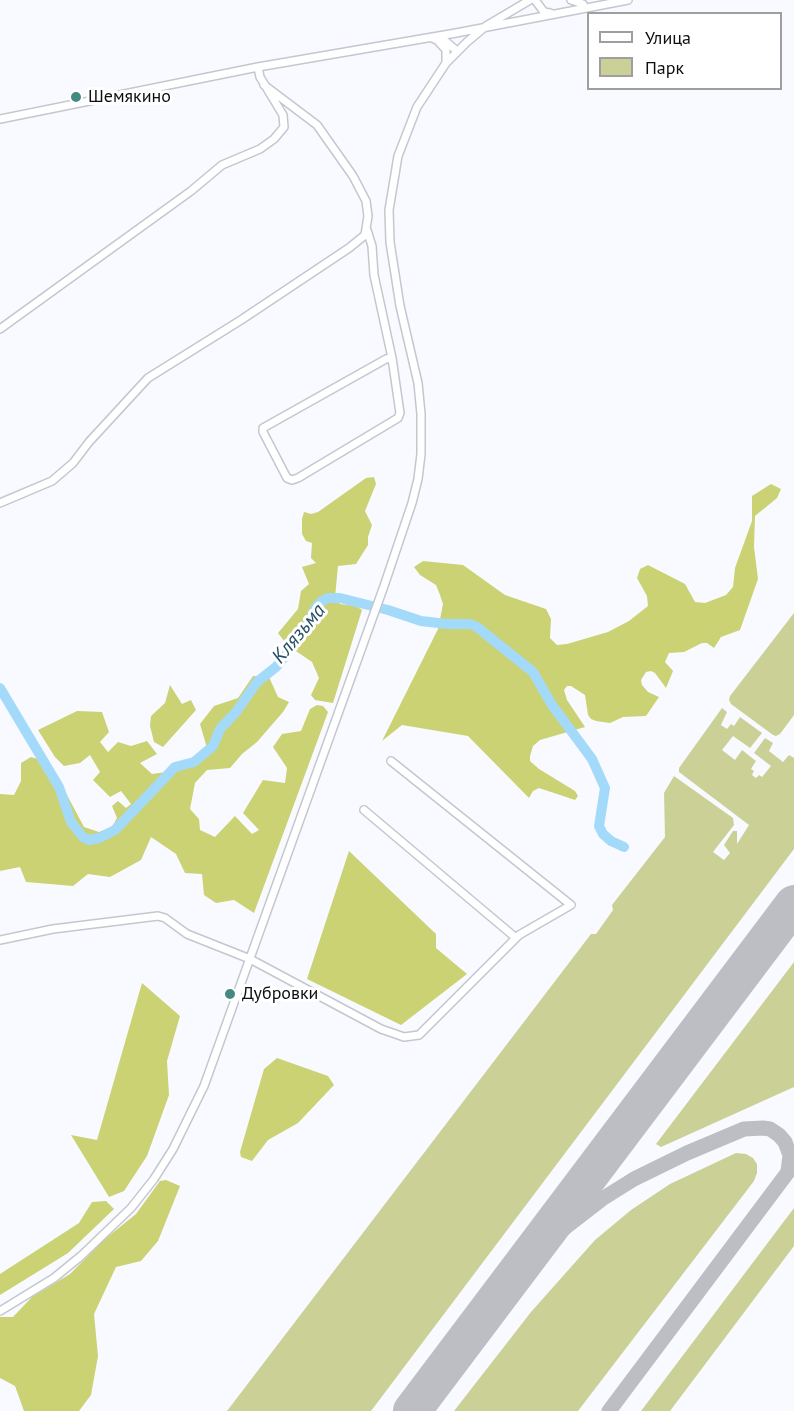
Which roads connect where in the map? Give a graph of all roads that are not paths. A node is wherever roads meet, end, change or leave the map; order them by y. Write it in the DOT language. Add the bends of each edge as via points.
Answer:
graph roads {
  1 [pos="530,0"];
  2 [pos="535,0"];
  3 [pos="571,0"];
  4 [pos="628,0"];
  5 [pos="581,2"];
  6 [pos="597,4"];
  7 [pos="551,14"];
  8 [pos="486,26"];
  9 [pos="456,33"];
  10 [pos="426,37"];
  11 [pos="438,40"];
  12 [pos="467,42"];
  13 [pos="458,51"];
  14 [pos="446,63"];
  15 [pos="258,67"];
  16 [pos="264,85"];
  17 [pos="0,119"];
  18 [pos="366,227"];
  19 [pos="0,329"];
  20 [pos="392,358"];
  21 [pos="0,503"];
  22 [pos="391,761"];
  23 [pos="364,810"];
  24 [pos="516,938"];
  25 [pos="0,940"];
  26 [pos="250,959"];
  27 [pos="0,1311"];
  1 -- 8 [label="street"];
  2 -- 7 [label="street" via="544,12"];
  3 -- 5 [label="street"];
  4 -- 6 [label="street"];
  5 -- 6 [label="street"];
  6 -- 7 [label="street"];
  7 -- 8 [label="street"];
  8 -- 9 [label="street"];
  8 -- 12 [label="street"];
  9 -- 10 [label="street"];
  9 -- 12 [label="street"];
  10 -- 11 [label="street"];
  10 -- 15 [label="street"];
  11 -- 13 [label="street"];
  11 -- 14 [label="street" via="446,50"];
  12 -- 13 [label="street"];
  13 -- 14 [label="street"];
  14 -- 26 [label="street" via="417,107 407,131 398,156 389,210 400,306 421,414 421,454 412,503"];
  15 -- 16 [label="street"];
  15 -- 17 [label="street"];
  16 -- 18 [label="street" via="317,125 366,201"];
  16 -- 19 [label="street" via="284,114 284,127 273,139 260,149 222,165"];
  18 -- 20 [label="street"];
  18 -- 21 [label="street" via="365,235 349,248 148,378 73,463 52,481"];
  20 -- 20 [label="street" via="398,418 298,478 287,478 263,432 266,425"];
  22 -- 24 [label="street" via="571,905"];
  23 -- 24 [label="street"];
  24 -- 26 [label="street" via="419,1035 404,1037 381,1029"];
  25 -- 26 [label="street" via="158,916 187,934"];
  26 -- 27 [label="street" via="204,1086 179,1139 154,1179 131,1208 81,1257"];
}
